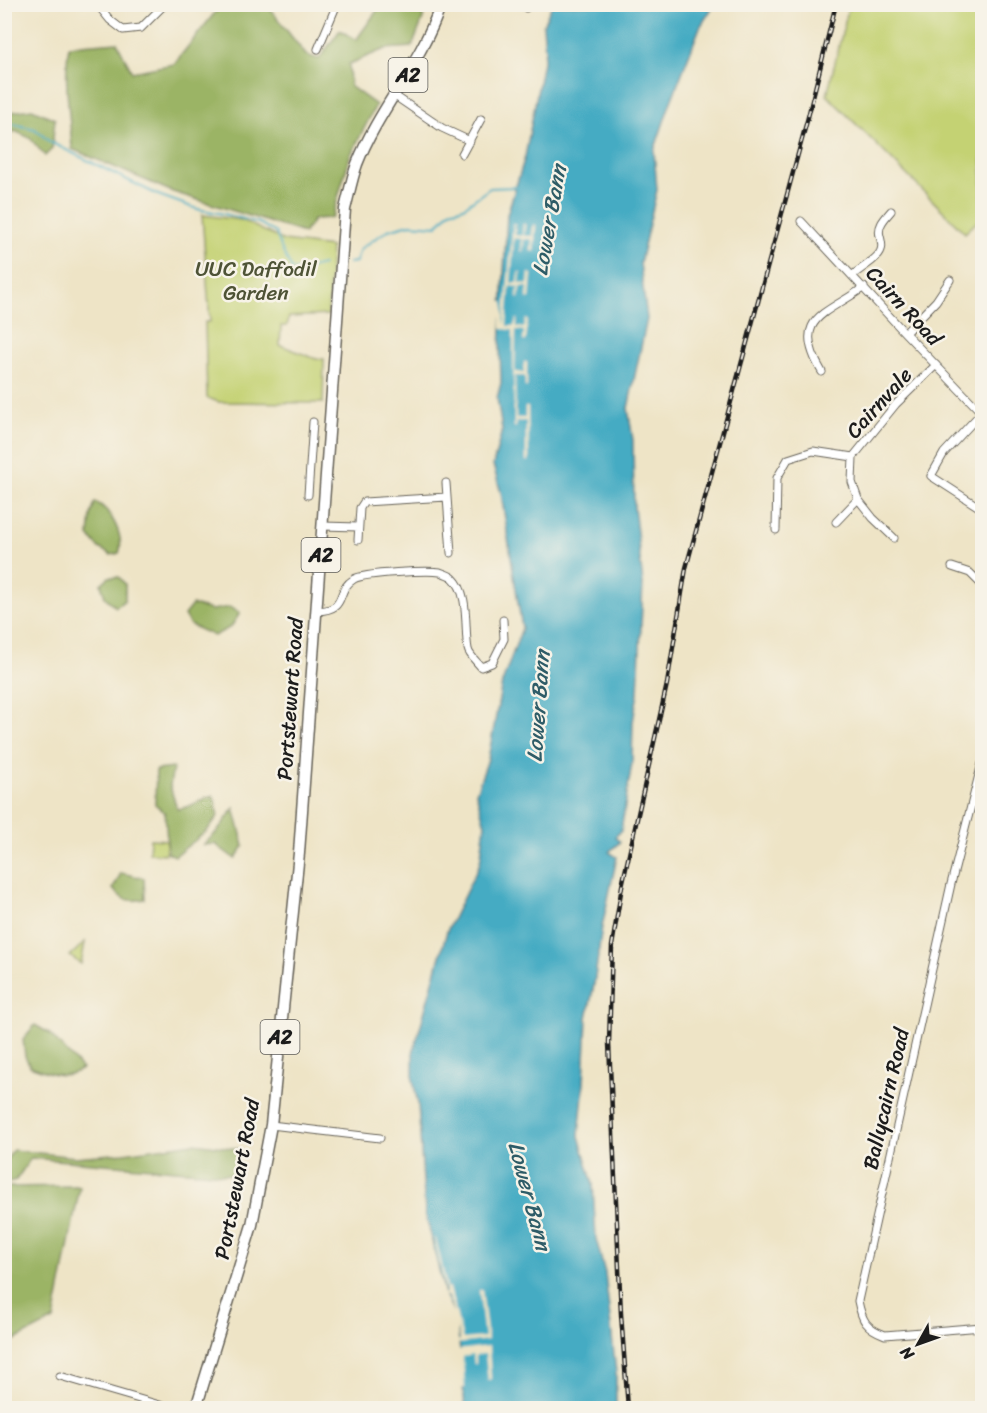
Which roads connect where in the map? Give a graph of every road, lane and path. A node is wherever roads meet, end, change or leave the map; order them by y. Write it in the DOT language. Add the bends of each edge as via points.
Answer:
graph roads {
  1 [pos="97,4"];
  2 [pos="165,4"];
  3 [pos="337,4"];
  4 [pos="441,4"];
  5 [pos="318,49"];
  6 [pos="395,96"];
  7 [pos="481,119"];
  8 [pos="470,141"];
  9 [pos="462,154"];
  10 [pos="891,211"];
  11 [pos="801,221"];
  12 [pos="853,275"];
  13 [pos="950,280"];
  14 [pos="864,287"];
  15 [pos="905,333"];
  16 [pos="936,365"];
  17 [pos="822,372"];
  18 [pos="982,413"];
  19 [pos="313,422"];
  20 [pos="853,458"];
  21 [pos="446,483"];
  22 [pos="308,495"];
  23 [pos="447,497"];
  24 [pos="858,499"];
  25 [pos="982,509"];
  26 [pos="836,522"];
  27 [pos="323,526"];
  28 [pos="358,527"];
  29 [pos="776,530"];
  30 [pos="894,538"];
  31 [pos="358,540"];
  32 [pos="451,553"];
  33 [pos="952,567"];
  34 [pos="982,585"];
  35 [pos="316,611"];
  36 [pos="503,620"];
  37 [pos="982,763"];
  38 [pos="272,1125"];
  39 [pos="380,1138"];
  40 [pos="982,1327"];
  41 [pos="60,1376"];
  42 [pos="170,1408"];
  43 [pos="196,1408"];
  1 -- 2 [label="street" via="123,30 141,28"];
  3 -- 5 [label="street"];
  4 -- 6 [label="main road, Portstewart Road / A2" via="422,49"];
  6 -- 8 [label="street" via="442,128"];
  6 -- 27 [label="main road, Portstewart Road / A2" via="357,164 343,218"];
  7 -- 8 [label="street"];
  8 -- 9 [label="street"];
  10 -- 12 [label="street" via="879,230 881,250"];
  11 -- 12 [label="street, Cairn Road"];
  12 -- 14 [label="street, Cairn Road"];
  13 -- 15 [label="street"];
  14 -- 15 [label="street, Cairn Road"];
  14 -- 17 [label="street" via="828,308 812,325 810,348"];
  15 -- 16 [label="street, Cairn Road"];
  16 -- 18 [label="street, Cairn Road"];
  16 -- 20 [label="street, Cairnvale" via="897,404"];
  18 -- 25 [label="street" via="944,453 931,477"];
  19 -- 22 [label="street"];
  20 -- 24 [label="street, Cairnvale" via="852,482"];
  20 -- 29 [label="street" via="813,451 788,459 777,478"];
  21 -- 23 [label="street"];
  23 -- 28 [label="street" via="367,501 360,508"];
  23 -- 32 [label="street"];
  24 -- 26 [label="street"];
  24 -- 30 [label="street, Cairnvale"];
  27 -- 28 [label="street"];
  27 -- 35 [label="main road, Portstewart Road / A2"];
  28 -- 31 [label="street"];
  33 -- 34 [label="street" via="970,573"];
  35 -- 36 [label="street" via="331,610 354,579 369,574 440,572 453,578 459,589 467,620 468,651 481,668 492,663 504,639"];
  35 -- 38 [label="main road, Portstewart Road / A2" via="299,853"];
  37 -- 40 [label="street, Ballycairn Road" via="951,884 858,1301 861,1317 872,1330 885,1335"];
  38 -- 39 [label="street"];
  38 -- 43 [label="main road, Portstewart Road / A2" via="252,1225"];
  41 -- 42 [label="street"];
}
